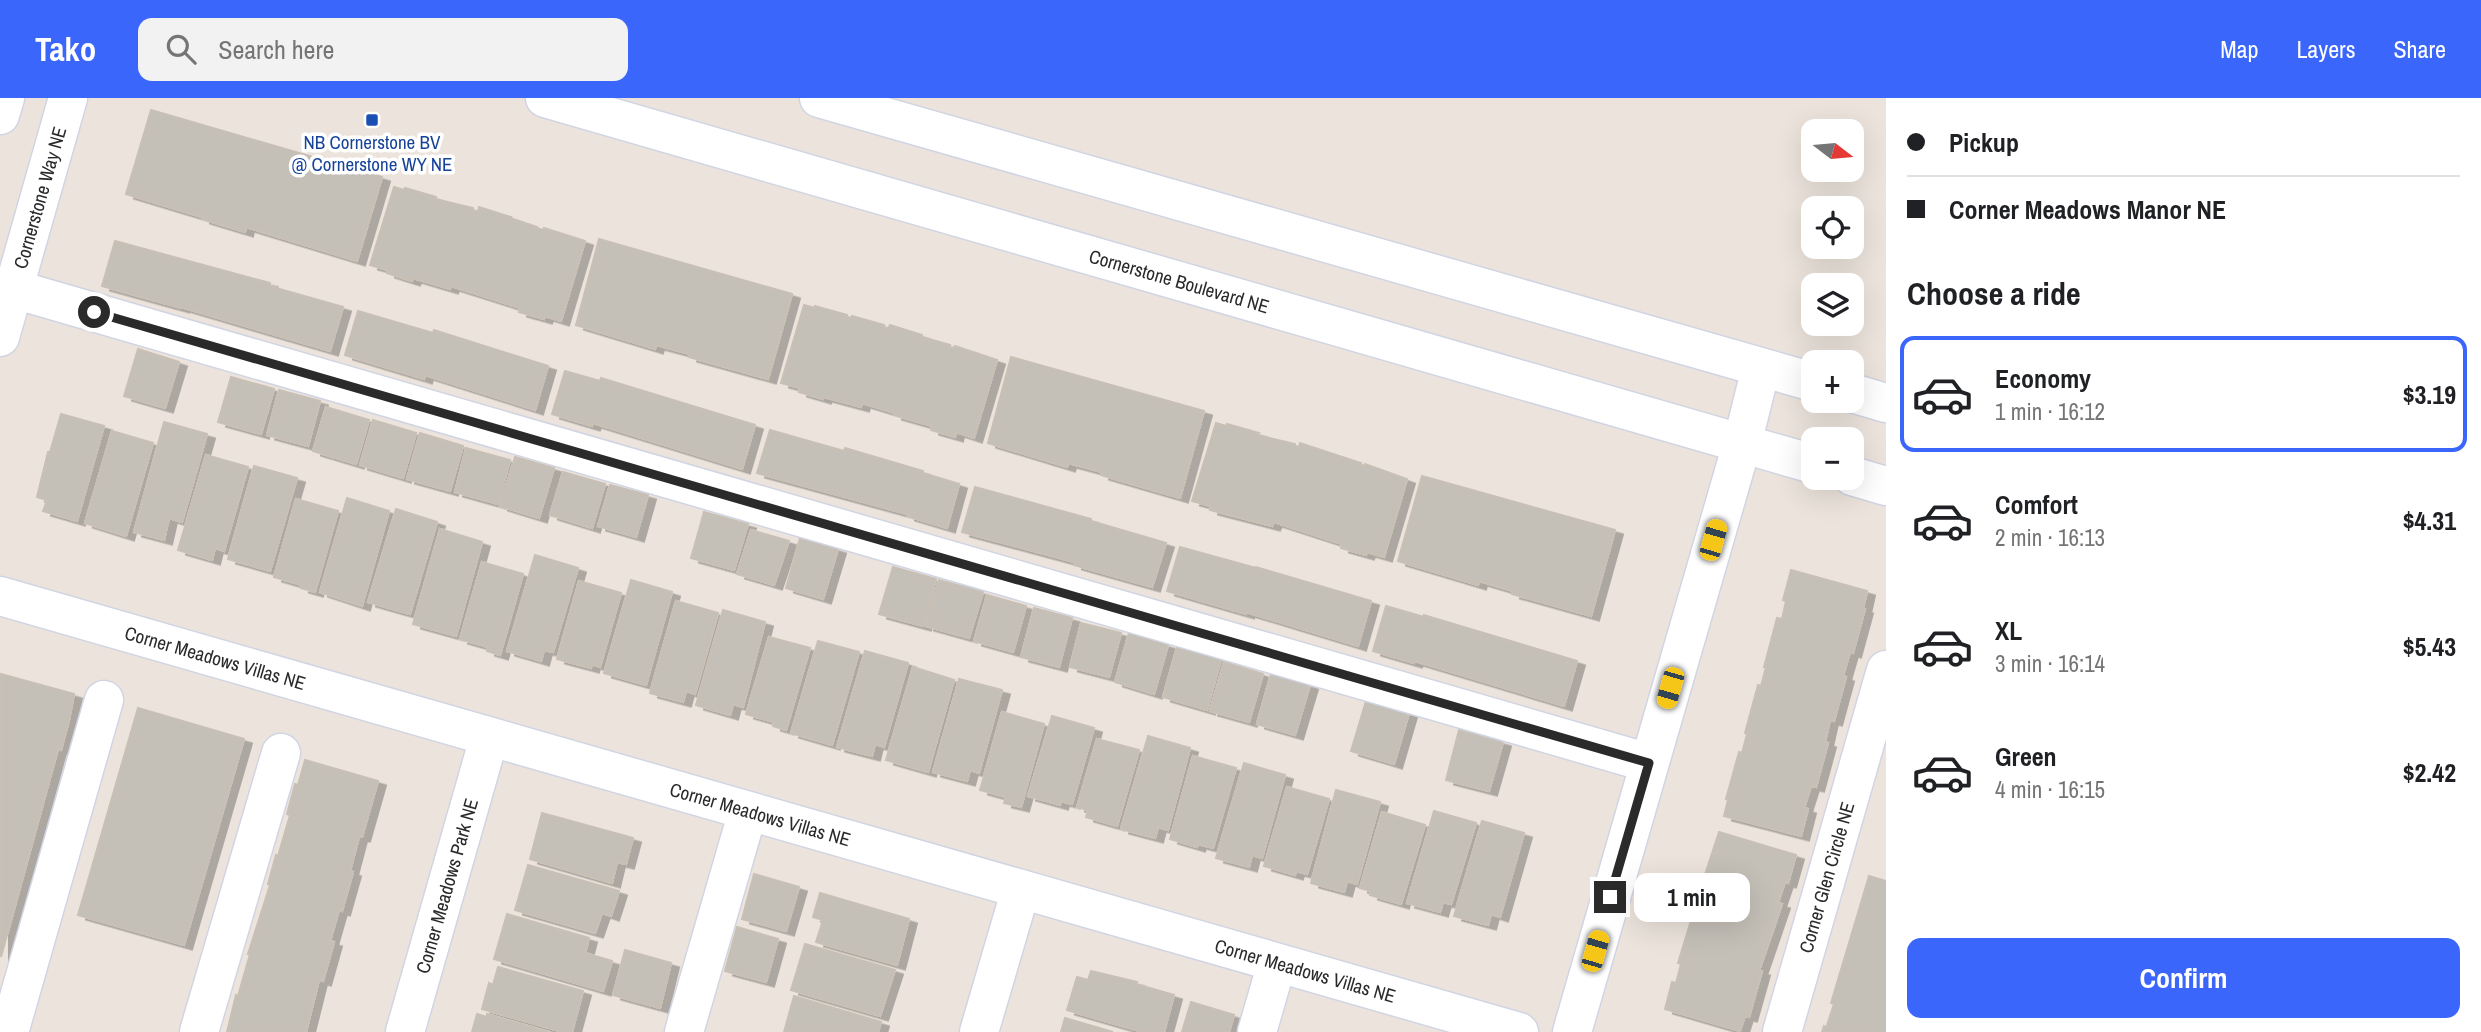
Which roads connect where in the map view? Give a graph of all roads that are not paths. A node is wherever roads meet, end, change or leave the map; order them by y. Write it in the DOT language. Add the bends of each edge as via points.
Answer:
graph roads {
  1 [pos="5,98"];
  2 [pos="68,98"];
  3 [pos="545,98"];
  4 [pos="819,98"];
  5 [pos="0,115"];
  6 [pos="14,289"];
  7 [pos="0,337"];
  8 [pos="1761,368"];
  9 [pos="1801,379"];
  10 [pos="1864,397"];
  11 [pos="1886,403"];
  12 [pos="1742,444"];
  13 [pos="1801,461"];
  14 [pos="1864,479"];
  15 [pos="1886,485"];
  16 [pos="0,596"];
  17 [pos="1886,670"];
  18 [pos="104,700"];
  19 [pos="1878,727"];
  20 [pos="489,738"];
  21 [pos="281,753"];
  22 [pos="1649,763"];
  23 [pos="748,811"];
  24 [pos="1021,889"];
  25 [pos="1277,962"];
  26 [pos="10,1029"];
  27 [pos="199,1032"];
  28 [pos="405,1032"];
  29 [pos="684,1032"];
  30 [pos="979,1032"];
  31 [pos="1257,1032"];
  32 [pos="1519,1032"];
  33 [pos="1572,1032"];
  34 [pos="1782,1032"];
  1 -- 5 [label="street"];
  2 -- 6 [label="street, Cornerstone Way NE"];
  3 -- 12 [label="street, Cornerstone Boulevard NE"];
  4 -- 8 [label="street"];
  6 -- 7 [label="street, Cornerstone Way NE"];
  6 -- 22 [label="street"];
  8 -- 9 [label="street"];
  8 -- 12 [label="street"];
  10 -- 11 [label="street"];
  12 -- 13 [label="street, Cornerstone Boulevard NE"];
  12 -- 22 [label="street"];
  14 -- 15 [label="street"];
  16 -- 20 [label="street, Corner Meadows Villas NE"];
  17 -- 19 [label="street, Corner Glen Circle NE"];
  18 -- 26 [label="street"];
  19 -- 34 [label="street, Corner Glen Circle NE"];
  20 -- 23 [label="street, Corner Meadows Villas NE"];
  20 -- 28 [label="street, Corner Meadows Park NE"];
  21 -- 27 [label="street"];
  22 -- 33 [label="street"];
  23 -- 24 [label="street, Corner Meadows Villas NE"];
  23 -- 29 [label="street"];
  24 -- 25 [label="street, Corner Meadows Villas NE"];
  24 -- 30 [label="street"];
  25 -- 31 [label="street"];
  25 -- 32 [label="street, Corner Meadows Villas NE"];
}
